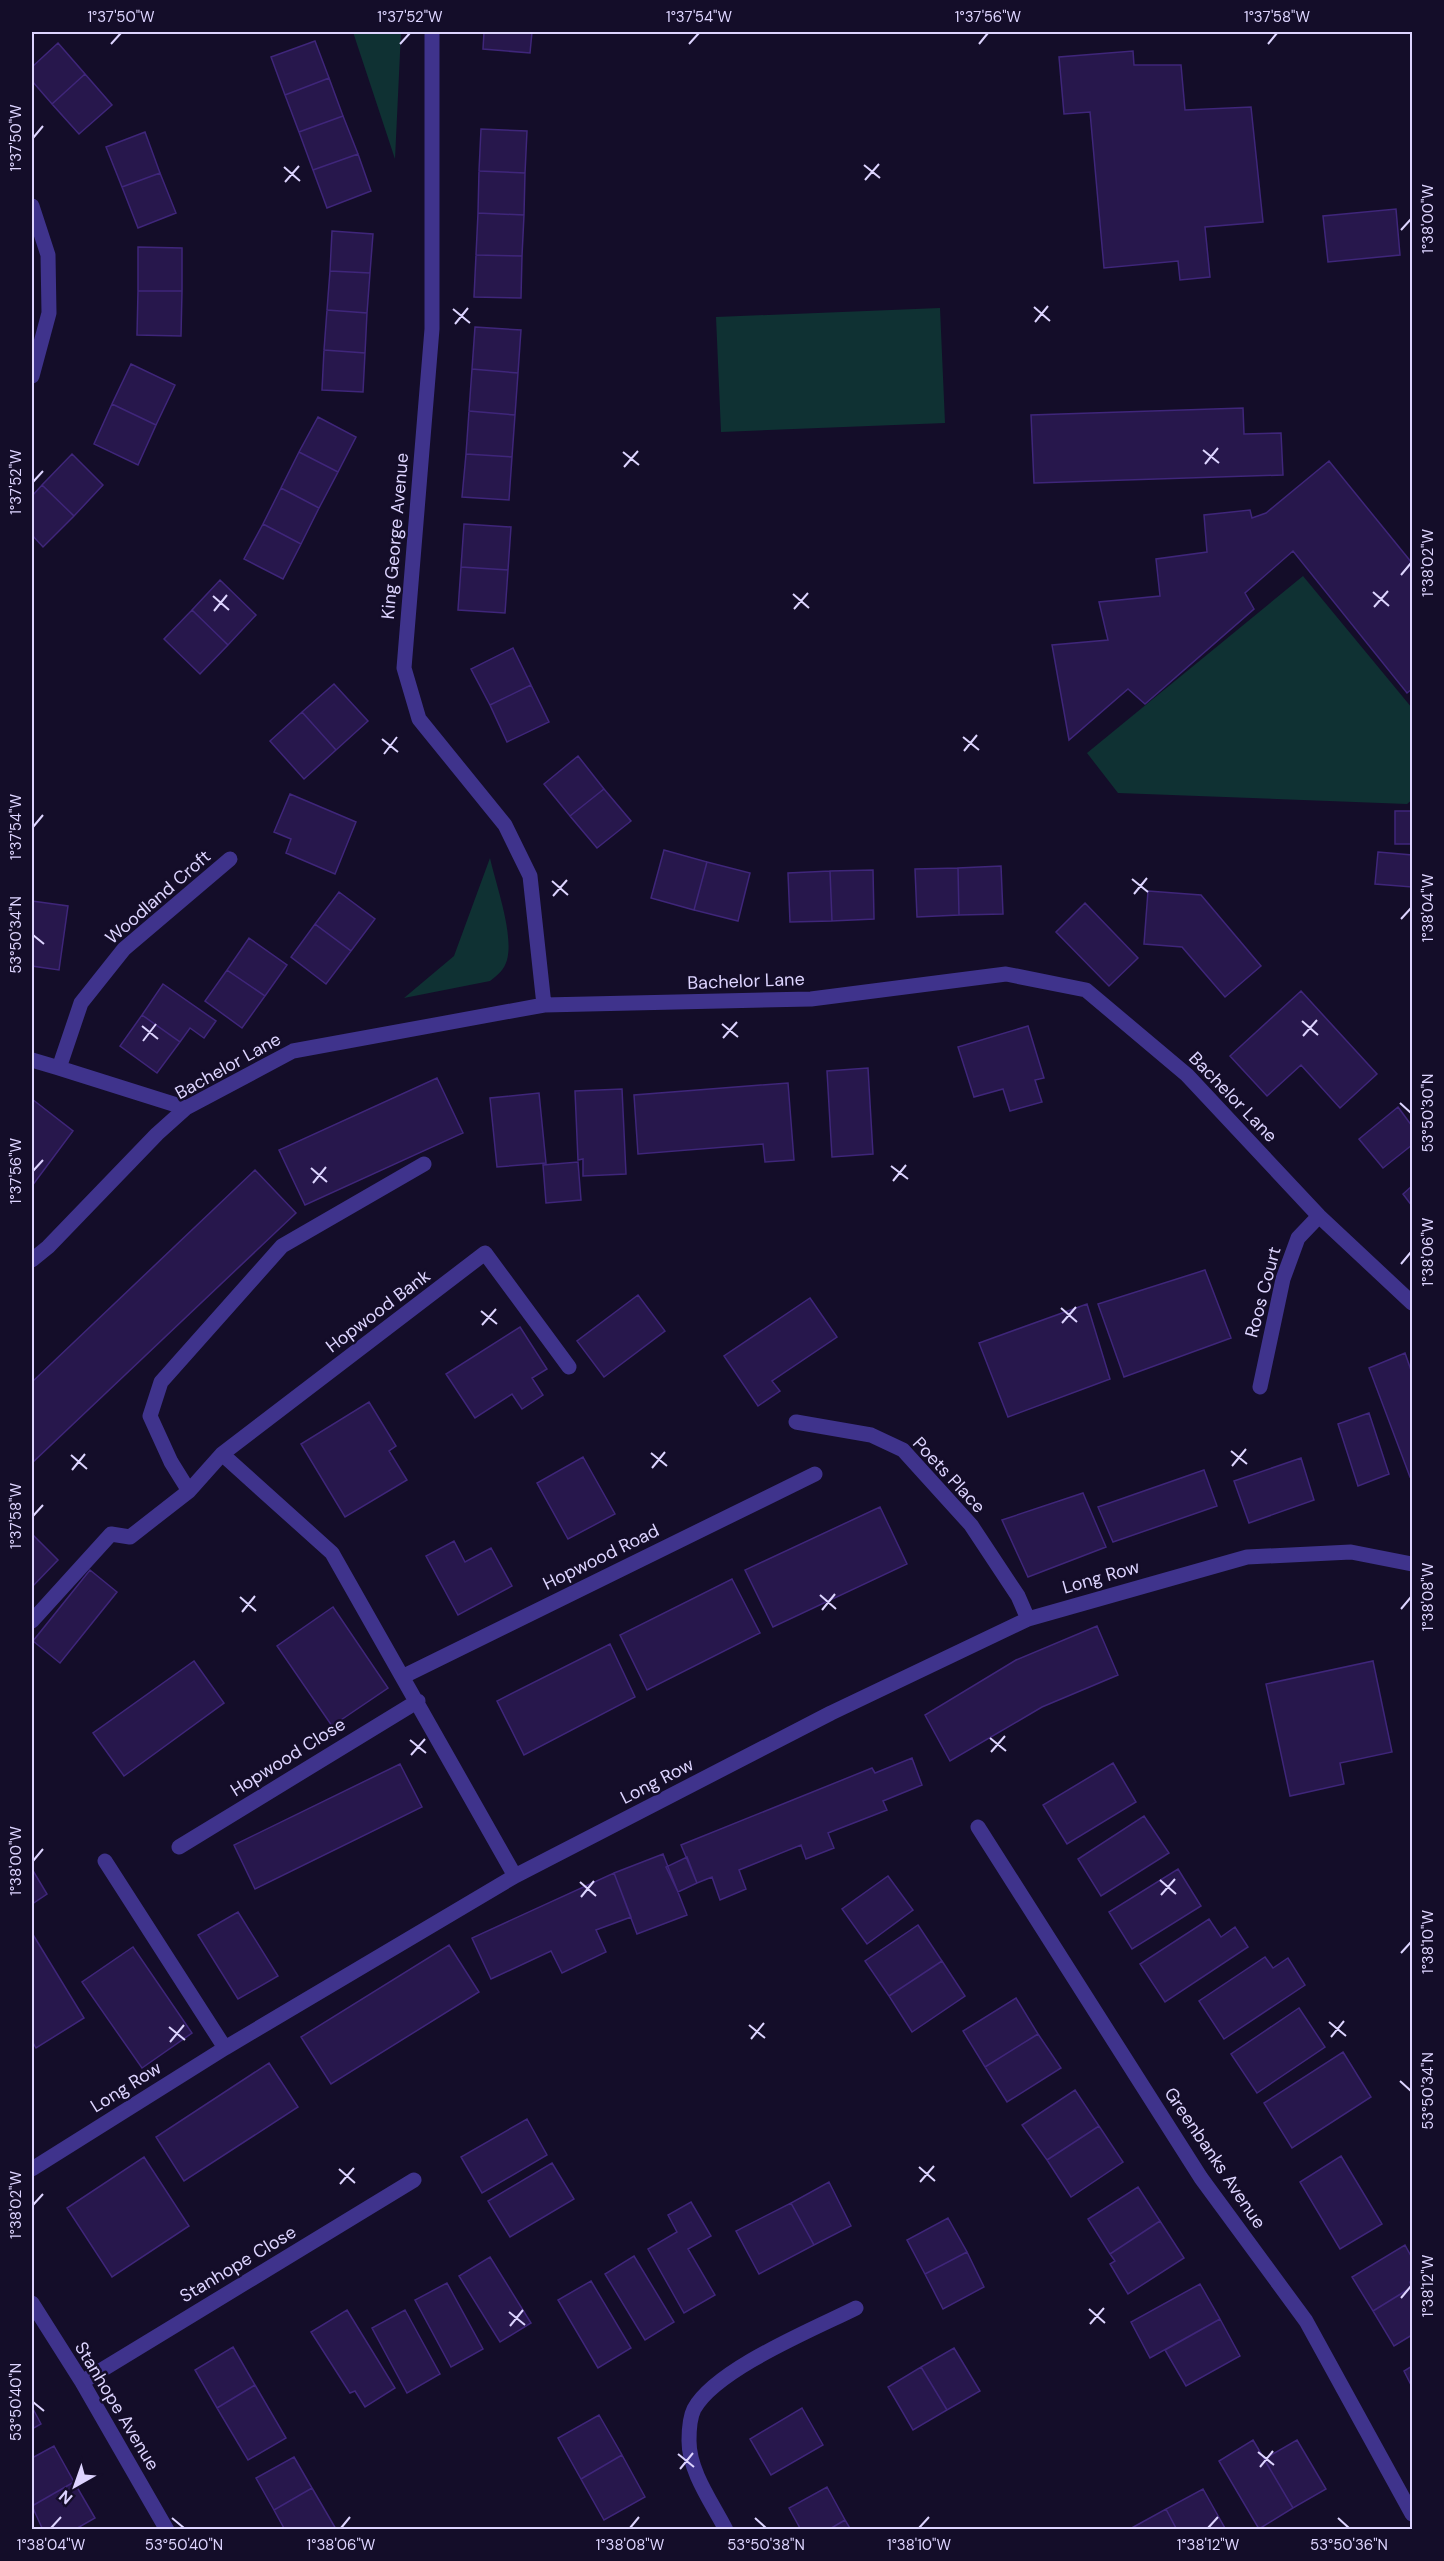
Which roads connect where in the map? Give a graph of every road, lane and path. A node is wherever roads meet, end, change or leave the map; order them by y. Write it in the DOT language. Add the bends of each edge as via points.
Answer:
graph roads {
  1 [pos="432,32"];
  2 [pos="32,206"];
  3 [pos="32,376"];
  4 [pos="230,859"];
  5 [pos="544,1005"];
  6 [pos="32,1060"];
  7 [pos="59,1068"];
  8 [pos="186,1108"];
  9 [pos="424,1164"];
  10 [pos="1319,1216"];
  11 [pos="32,1260"];
  12 [pos="1413,1303"];
  13 [pos="569,1367"];
  14 [pos="1260,1387"];
  15 [pos="796,1422"];
  16 [pos="222,1454"];
  17 [pos="815,1474"];
  18 [pos="189,1491"];
  19 [pos="1413,1564"];
  20 [pos="1028,1619"];
  21 [pos="32,1621"];
  22 [pos="404,1676"];
  23 [pos="418,1701"];
  24 [pos="978,1827"];
  25 [pos="179,1848"];
  26 [pos="105,1861"];
  27 [pos="515,1876"];
  28 [pos="225,2048"];
  29 [pos="32,2169"];
  30 [pos="414,2180"];
  31 [pos="32,2303"];
  32 [pos="856,2308"];
  33 [pos="82,2382"];
  34 [pos="1413,2514"];
  35 [pos="166,2529"];
  36 [pos="726,2529"];
  1 -- 5 [label="street, King George Avenue" via="432,329 404,668 419,719 505,825 530,876"];
  2 -- 3 [label="street" via="48,255 49,313"];
  4 -- 7 [label="street, Woodland Croft" via="124,949 81,1003"];
  5 -- 8 [label="street, Bachelor Lane" via="293,1051"];
  5 -- 10 [label="street, Bachelor Lane" via="811,999 1006,974 1086,990 1187,1075"];
  6 -- 7 [label="street"];
  7 -- 8 [label="street"];
  8 -- 11 [label="street, Bachelor Lane"];
  9 -- 18 [label="street" via="282,1246 161,1382 150,1416"];
  10 -- 12 [label="street, Bachelor Lane"];
  10 -- 14 [label="street, Roos Court" via="1298,1238 1284,1279"];
  13 -- 16 [label="street, Hopwood Bank" via="485,1253"];
  15 -- 20 [label="street, Poets Place" via="871,1435 903,1450 971,1525 1018,1596"];
  16 -- 18 [label="street, Hopwood Bank"];
  16 -- 22 [label="street" via="332,1553"];
  17 -- 22 [label="street, Hopwood Road"];
  18 -- 21 [label="street, Hopwood Bank" via="130,1537 111,1534"];
  19 -- 20 [label="street, Long Row" via="1351,1552 1246,1557"];
  20 -- 27 [label="street, Long Row" via="831,1713"];
  22 -- 23 [label="street"];
  23 -- 25 [label="street, Hopwood Close"];
  23 -- 27 [label="street"];
  24 -- 34 [label="street, Greenbanks Avenue" via="1201,2178 1306,2321"];
  26 -- 28 [label="street"];
  27 -- 28 [label="street, Long Row"];
  28 -- 29 [label="street, Long Row"];
  30 -- 33 [label="street, Stanhope Close"];
  31 -- 33 [label="street, Stanhope Avenue"];
  32 -- 36 [label="street" via="714,2385 693,2410 689,2443 698,2475"];
  33 -- 35 [label="street, Stanhope Avenue"];
}
